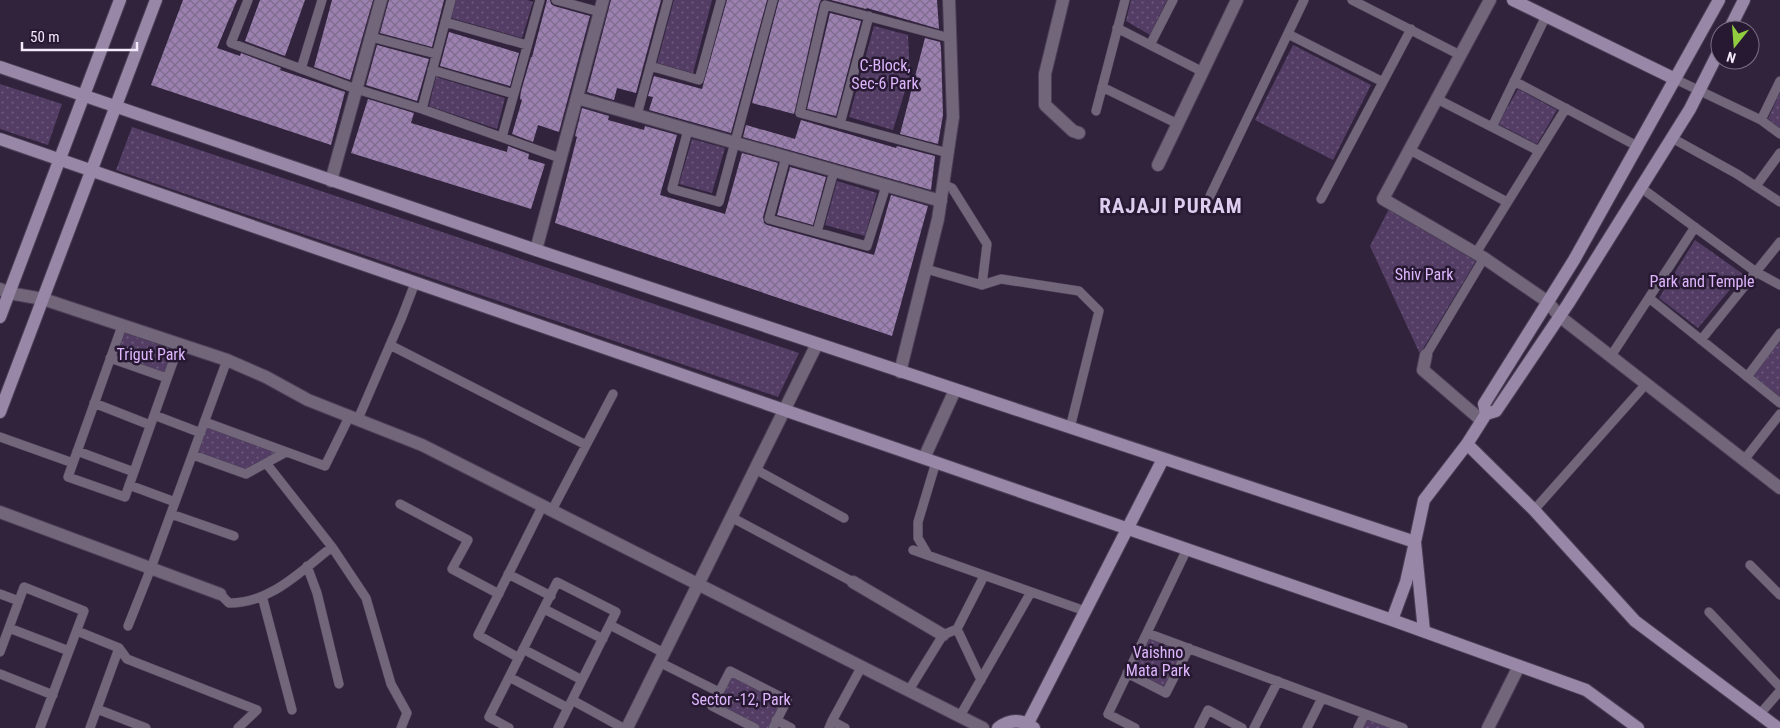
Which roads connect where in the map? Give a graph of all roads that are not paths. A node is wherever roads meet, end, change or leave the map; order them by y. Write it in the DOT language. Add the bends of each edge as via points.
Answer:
graph roads {
  1 [pos="120,0"];
  2 [pos="156,0"];
  3 [pos="248,0"];
  4 [pos="322,0"];
  5 [pos="381,0"];
  6 [pos="451,0"];
  7 [pos="540,0"];
  8 [pos="556,0"];
  9 [pos="668,0"];
  10 [pos="721,0"];
  11 [pos="773,0"];
  12 [pos="949,0"];
  13 [pos="1063,0"];
  14 [pos="1125,0"];
  15 [pos="1173,0"];
  16 [pos="1237,0"];
  17 [pos="1304,0"];
  18 [pos="1352,0"];
  19 [pos="1490,0"];
  20 [pos="1720,0"];
  21 [pos="1744,0"];
  22 [pos="1521,2"];
  23 [pos="601,6"];
  24 [pos="869,16"];
  25 [pos="1546,16"];
  26 [pos="1734,20"];
  27 [pos="445,22"];
  28 [pos="1118,28"];
  29 [pos="1411,29"];
  30 [pos="1288,34"];
  31 [pos="371,36"];
  32 [pos="950,38"];
  33 [pos="527,45"];
  34 [pos="1150,45"];
  35 [pos="436,54"];
  36 [pos="1460,55"];
  37 [pos="650,66"];
  38 [pos="0,67"];
  39 [pos="302,69"];
  40 [pos="432,70"];
  41 [pos="1710,70"];
  42 [pos="1203,72"];
  43 [pos="1675,79"];
  44 [pos="1514,81"];
  45 [pos="1780,81"];
  46 [pos="1383,82"];
  47 [pos="1102,87"];
  48 [pos="356,89"];
  49 [pos="1700,91"];
  50 [pos="514,94"];
  51 [pos="84,96"];
  52 [pos="577,98"];
  53 [pos="1437,99"];
  54 [pos="115,107"];
  55 [pos="1566,108"];
  56 [pos="422,109"];
  57 [pos="1096,111"];
  58 [pos="637,115"];
  59 [pos="1761,120"];
  60 [pos="840,124"];
  61 [pos="1178,124"];
  62 [pos="1492,127"];
  63 [pos="688,130"];
  64 [pos="1079,132"];
  65 [pos="1780,134"];
  66 [pos="502,137"];
  67 [pos="1672,138"];
  68 [pos="0,139"];
  69 [pos="735,143"];
  70 [pos="1637,146"];
  71 [pos="1410,150"];
  72 [pos="1539,151"];
  73 [pos="948,153"];
  74 [pos="1780,154"];
  75 [pos="786,157"];
  76 [pos="560,158"];
  77 [pos="59,160"];
  78 [pos="1158,165"];
  79 [pos="91,171"];
  80 [pos="834,171"];
  81 [pos="331,181"];
  82 [pos="943,184"];
  83 [pos="886,186"];
  84 [pos="1756,186"];
  85 [pos="1640,187"];
  86 [pos="1210,196"];
  87 [pos="1321,199"];
  88 [pos="941,201"];
  89 [pos="1507,202"];
  90 [pos="1780,202"];
  91 [pos="1695,227"];
  92 [pos="817,232"];
  93 [pos="1780,242"];
  94 [pos="536,250"];
  95 [pos="1480,255"];
  96 [pos="926,269"];
  97 [pos="1756,272"];
  98 [pos="415,283"];
  99 [pos="1780,285"];
  100 [pos="982,286"];
  101 [pos="4,291"];
  102 [pos="1649,298"];
  103 [pos="43,299"];
  104 [pos="1548,302"];
  105 [pos="1559,316"];
  106 [pos="0,317"];
  107 [pos="122,326"];
  108 [pos="1780,333"];
  109 [pos="1701,340"];
  110 [pos="179,344"];
  111 [pos="817,344"];
  112 [pos="390,345"];
  113 [pos="1426,355"];
  114 [pos="1611,356"];
  115 [pos="110,358"];
  116 [pos="228,360"];
  117 [pos="900,372"];
  118 [pos="1747,376"];
  119 [pos="167,378"];
  120 [pos="1646,384"];
  121 [pos="955,390"];
  122 [pos="613,394"];
  123 [pos="94,403"];
  124 [pos="1780,403"];
  125 [pos="784,410"];
  126 [pos="0,412"];
  127 [pos="1780,414"];
  128 [pos="354,417"];
  129 [pos="1484,417"];
  130 [pos="152,420"];
  131 [pos="205,422"];
  132 [pos="1070,428"];
  133 [pos="201,433"];
  134 [pos="0,437"];
  135 [pos="1467,444"];
  136 [pos="586,445"];
  137 [pos="77,451"];
  138 [pos="286,452"];
  139 [pos="193,454"];
  140 [pos="1163,459"];
  141 [pos="930,460"];
  142 [pos="1744,460"];
  143 [pos="73,463"];
  144 [pos="266,463"];
  145 [pos="755,469"];
  146 [pos="134,472"];
  147 [pos="129,485"];
  148 [pos="1780,488"];
  149 [pos="175,502"];
  150 [pos="400,504"];
  151 [pos="548,508"];
  152 [pos="1534,510"];
  153 [pos="0,512"];
  154 [pos="171,514"];
  155 [pos="731,517"];
  156 [pos="844,518"];
  157 [pos="1127,528"];
  158 [pos="234,536"];
  159 [pos="1415,542"];
  160 [pos="332,547"];
  161 [pos="1187,549"];
  162 [pos="913,550"];
  163 [pos="928,555"];
  164 [pos="1750,565"];
  165 [pos="307,566"];
  166 [pos="151,568"];
  167 [pos="508,574"];
  168 [pos="984,576"];
  169 [pos="853,582"];
  170 [pos="698,584"];
  171 [pos="1030,592"];
  172 [pos="0,594"];
  173 [pos="220,594"];
  174 [pos="498,594"];
  175 [pos="1780,595"];
  176 [pos="262,596"];
  177 [pos="551,596"];
  178 [pos="19,601"];
  179 [pos="544,609"];
  180 [pos="1085,611"];
  181 [pos="1709,612"];
  182 [pos="1392,620"];
  183 [pos="610,625"];
  184 [pos="128,626"];
  185 [pos="9,628"];
  186 [pos="957,629"];
  187 [pos="77,631"];
  188 [pos="1424,632"];
  189 [pos="1147,633"];
  190 [pos="943,635"];
  191 [pos="603,640"];
  192 [pos="119,648"];
  193 [pos="1189,648"];
  194 [pos="523,649"];
  195 [pos="69,651"];
  196 [pos="0,652"];
  197 [pos="519,658"];
  198 [pos="662,658"];
  199 [pos="862,666"];
  200 [pos="1519,666"];
  201 [pos="1128,673"];
  202 [pos="0,674"];
  203 [pos="509,677"];
  204 [pos="582,680"];
  205 [pos="981,680"];
  206 [pos="1278,681"];
  207 [pos="339,684"];
  208 [pos="1780,687"];
  209 [pos="909,690"];
  210 [pos="1780,691"];
  211 [pos="719,692"];
  212 [pos="53,695"];
  213 [pos="1322,698"];
  214 [pos="570,704"];
  215 [pos="98,709"];
  216 [pos="292,710"];
  217 [pos="1365,714"];
  218 [pos="1760,714"];
  219 [pos="960,716"];
  220 [pos="774,724"];
  221 [pos="831,725"];
  222 [pos="43,726"];
  223 [pos="1031,726"];
  224 [pos="90,728"];
  225 [pos="146,728"];
  226 [pos="238,728"];
  227 [pos="401,728"];
  228 [pos="509,728"];
  229 [pos="558,728"];
  230 [pos="622,728"];
  231 [pos="627,728"];
  232 [pos="755,728"];
  233 [pos="791,728"];
  234 [pos="845,728"];
  235 [pos="983,728"];
  236 [pos="998,728"];
  237 [pos="1135,728"];
  238 [pos="1199,728"];
  239 [pos="1242,728"];
  240 [pos="1254,728"];
  241 [pos="1307,728"];
  242 [pos="1358,728"];
  243 [pos="1403,728"];
  244 [pos="1488,728"];
  245 [pos="1638,728"];
  246 [pos="1778,728"];
  1 -- 51 [label="street"];
  2 -- 54 [label="street"];
  3 -- 39 [label="lane" via="231,43"];
  4 -- 39 [label="lane"];
  5 -- 31 [label="street"];
  6 -- 27 [label="lane"];
  7 -- 33 [label="lane"];
  8 -- 23 [label="lane"];
  9 -- 37 [label="lane"];
  10 -- 37 [label="lane" via="700,80"];
  11 -- 69 [label="lane"];
  12 -- 32 [label="street"];
  13 -- 64 [label="street" via="1045,74 1045,106 1073,131"];
  14 -- 28 [label="lane"];
  15 -- 34 [label="lane"];
  16 -- 42 [label="street"];
  17 -- 30 [label="lane"];
  18 -- 29 [label="lane"];
  19 -- 36 [label="street"];
  20 -- 43 [label="street"];
  21 -- 26 [label="street"];
  22 -- 25 [label="street"];
  23 -- 52 [label="street"];
  24 -- 32 [label="lane"];
  24 -- 60 [label="lane"];
  24 -- 60 [label="lane" via="825,4 800,113"];
  25 -- 43 [label="street"];
  25 -- 44 [label="lane"];
  27 -- 33 [label="lane"];
  27 -- 35 [label="lane"];
  28 -- 34 [label="lane"];
  28 -- 47 [label="lane"];
  29 -- 36 [label="lane"];
  29 -- 46 [label="lane"];
  30 -- 46 [label="lane"];
  30 -- 86 [label="lane"];
  31 -- 35 [label="lane"];
  31 -- 48 [label="street"];
  32 -- 73 [label="street" via="953,117"];
  33 -- 50 [label="lane"];
  34 -- 42 [label="lane"];
  35 -- 40 [label="lane"];
  36 -- 53 [label="street"];
  37 -- 58 [label="lane"];
  38 -- 51 [label="street"];
  39 -- 48 [label="lane"];
  40 -- 50 [label="lane"];
  40 -- 56 [label="lane"];
  41 -- 49 [label="street"];
  42 -- 61 [label="street"];
  43 -- 49 [label="lane"];
  43 -- 70 [label="street"];
  44 -- 55 [label="lane"];
  44 -- 62 [label="lane"];
  45 -- 59 [label="lane"];
  46 -- 87 [label="lane"];
  47 -- 57 [label="lane"];
  47 -- 61 [label="lane"];
  48 -- 56 [label="lane"];
  48 -- 81 [label="street"];
  49 -- 59 [label="lane"];
  49 -- 67 [label="street"];
  50 -- 66 [label="lane"];
  51 -- 54 [label="street"];
  51 -- 77 [label="street"];
  52 -- 58 [label="street"];
  52 -- 76 [label="street"];
  53 -- 62 [label="lane"];
  53 -- 71 [label="street"];
  54 -- 79 [label="street"];
  54 -- 81 [label="street"];
  55 -- 70 [label="lane"];
  55 -- 72 [label="lane"];
  56 -- 66 [label="lane"];
  58 -- 63 [label="street"];
  59 -- 65 [label="lane"];
  60 -- 73 [label="lane"];
  61 -- 78 [label="street"];
  62 -- 72 [label="lane"];
  63 -- 69 [label="street"];
  63 -- 69 [label="lane" via="672,189 719,202"];
  66 -- 76 [label="lane"];
  67 -- 84 [label="lane"];
  67 -- 85 [label="street"];
  68 -- 77 [label="street"];
  69 -- 75 [label="street"];
  70 -- 104 [label="street"];
  71 -- 89 [label="lane"];
  71 -- 95 [label="street" via="1384,199"];
  72 -- 89 [label="lane"];
  73 -- 82 [label="street"];
  74 -- 84 [label="lane"];
  75 -- 80 [label="street"];
  75 -- 92 [label="lane" via="769,219"];
  76 -- 94 [label="street"];
  77 -- 79 [label="street"];
  77 -- 101 [label="street"];
  79 -- 98 [label="street"];
  79 -- 103 [label="street"];
  80 -- 83 [label="street"];
  80 -- 92 [label="lane"];
  81 -- 94 [label="street"];
  82 -- 88 [label="street"];
  82 -- 100 [label="lane" via="952,188 987,244"];
  83 -- 88 [label="street"];
  83 -- 92 [label="lane" via="867,246"];
  84 -- 90 [label="lane"];
  85 -- 91 [label="lane"];
  85 -- 105 [label="street"];
  88 -- 96 [label="street"];
  89 -- 95 [label="lane"];
  91 -- 97 [label="lane"];
  91 -- 102 [label="lane"];
  93 -- 97 [label="lane"];
  94 -- 111 [label="street"];
  95 -- 104 [label="street"];
  95 -- 113 [label="lane"];
  96 -- 100 [label="lane"];
  96 -- 117 [label="street"];
  97 -- 99 [label="lane"];
  97 -- 109 [label="lane"];
  98 -- 112 [label="lane"];
  98 -- 125 [label="street"];
  100 -- 132 [label="lane" via="1001,279 1079,291 1099,311"];
  101 -- 103 [label="street"];
  101 -- 106 [label="street"];
  102 -- 109 [label="lane"];
  102 -- 114 [label="lane"];
  103 -- 107 [label="street"];
  103 -- 126 [label="street"];
  104 -- 105 [label="street"];
  104 -- 129 [label="street" via="1484,404"];
  105 -- 114 [label="street"];
  105 -- 129 [label="street" via="1496,411"];
  107 -- 110 [label="street"];
  107 -- 115 [label="lane"];
  108 -- 118 [label="lane"];
  109 -- 118 [label="lane"];
  110 -- 116 [label="street"];
  110 -- 119 [label="lane"];
  111 -- 117 [label="street"];
  111 -- 125 [label="street"];
  112 -- 128 [label="lane"];
  112 -- 136 [label="lane"];
  113 -- 129 [label="street" via="1423,370"];
  114 -- 120 [label="street"];
  115 -- 119 [label="lane"];
  115 -- 123 [label="lane"];
  116 -- 128 [label="street" via="308,400"];
  116 -- 131 [label="lane"];
  117 -- 121 [label="street"];
  118 -- 124 [label="lane"];
  119 -- 130 [label="lane"];
  120 -- 142 [label="street"];
  120 -- 152 [label="lane"];
  121 -- 132 [label="street"];
  121 -- 141 [label="street"];
  122 -- 136 [label="lane"];
  123 -- 130 [label="lane"];
  123 -- 137 [label="lane"];
  125 -- 141 [label="street"];
  125 -- 145 [label="street"];
  127 -- 142 [label="lane"];
  128 -- 138 [label="lane" via="325,466"];
  128 -- 151 [label="street" via="422,445"];
  129 -- 135 [label="street"];
  130 -- 133 [label="lane"];
  130 -- 146 [label="lane"];
  131 -- 133 [label="lane"];
  131 -- 138 [label="lane"];
  132 -- 140 [label="street"];
  133 -- 139 [label="lane"];
  134 -- 143 [label="lane"];
  135 -- 152 [label="street"];
  135 -- 159 [label="street" via="1424,500"];
  136 -- 151 [label="lane"];
  137 -- 143 [label="lane"];
  137 -- 146 [label="lane"];
  138 -- 144 [label="lane"];
  139 -- 144 [label="lane" via="246,474"];
  139 -- 149 [label="lane"];
  140 -- 157 [label="street"];
  140 -- 159 [label="street"];
  141 -- 157 [label="street"];
  141 -- 163 [label="lane" via="918,522 918,538"];
  142 -- 148 [label="street"];
  143 -- 147 [label="lane" via="68,476 124,497"];
  144 -- 160 [label="lane"];
  145 -- 155 [label="street"];
  145 -- 156 [label="lane"];
  146 -- 147 [label="lane"];
  147 -- 149 [label="lane"];
  149 -- 154 [label="lane"];
  150 -- 174 [label="lane" via="468,540 452,569"];
  151 -- 167 [label="lane"];
  151 -- 170 [label="street"];
  152 -- 218 [label="street" via="1635,621"];
  153 -- 166 [label="street"];
  154 -- 158 [label="lane"];
  154 -- 166 [label="lane"];
  155 -- 169 [label="lane"];
  155 -- 170 [label="street"];
  157 -- 161 [label="street"];
  157 -- 180 [label="street"];
  159 -- 182 [label="street" via="1406,582"];
  159 -- 188 [label="street"];
  160 -- 165 [label="lane"];
  160 -- 227 [label="lane" via="366,598 391,684 407,712"];
  161 -- 182 [label="street"];
  161 -- 189 [label="lane"];
  162 -- 163 [label="lane"];
  163 -- 168 [label="lane"];
  164 -- 175 [label="lane"];
  165 -- 176 [label="lane" via="273,592"];
  165 -- 207 [label="lane" via="318,593"];
  166 -- 173 [label="street"];
  166 -- 184 [label="lane"];
  167 -- 174 [label="lane"];
  167 -- 177 [label="lane"];
  168 -- 171 [label="lane"];
  168 -- 186 [label="lane"];
  169 -- 190 [label="street"];
  170 -- 198 [label="street"];
  170 -- 199 [label="street"];
  171 -- 180 [label="lane"];
  171 -- 205 [label="lane"];
  172 -- 178 [label="lane"];
  173 -- 176 [label="lane" via="229,603 242,603"];
  174 -- 197 [label="lane" via="478,635"];
  176 -- 216 [label="lane"];
  177 -- 179 [label="lane"];
  177 -- 183 [label="lane" via="557,582 616,612"];
  178 -- 185 [label="lane"];
  178 -- 187 [label="lane" via="24,587 84,611"];
  179 -- 191 [label="lane"];
  179 -- 194 [label="lane"];
  180 -- 223 [label="street"];
  181 -- 208 [label="lane"];
  182 -- 188 [label="street"];
  183 -- 191 [label="lane"];
  183 -- 198 [label="lane"];
  185 -- 195 [label="lane"];
  185 -- 196 [label="lane"];
  186 -- 190 [label="lane"];
  186 -- 205 [label="lane"];
  187 -- 192 [label="lane"];
  187 -- 195 [label="lane"];
  188 -- 200 [label="street"];
  189 -- 193 [label="lane"];
  189 -- 201 [label="lane"];
  190 -- 209 [label="lane"];
  191 -- 204 [label="lane"];
  192 -- 215 [label="lane"];
  192 -- 226 [label="lane" via="127,659 257,710"];
  193 -- 201 [label="lane" via="1166,693"];
  193 -- 206 [label="lane"];
  194 -- 197 [label="lane"];
  194 -- 204 [label="lane"];
  195 -- 212 [label="lane"];
  197 -- 203 [label="lane"];
  198 -- 211 [label="lane"];
  198 -- 231 [label="street"];
  199 -- 209 [label="street"];
  199 -- 221 [label="lane"];
  200 -- 244 [label="street"];
  200 -- 245 [label="street" via="1586,690"];
  201 -- 237 [label="lane" via="1108,714"];
  202 -- 212 [label="lane"];
  203 -- 214 [label="lane"];
  203 -- 228 [label="lane" via="489,717"];
  204 -- 214 [label="lane"];
  205 -- 219 [label="lane"];
  206 -- 213 [label="lane"];
  206 -- 240 [label="lane"];
  209 -- 219 [label="street"];
  210 -- 218 [label="lane"];
  211 -- 220 [label="lane" via="730,671 787,700"];
  211 -- 232 [label="lane" via="712,706"];
  212 -- 222 [label="lane"];
  213 -- 217 [label="lane"];
  213 -- 241 [label="lane"];
  214 -- 229 [label="lane"];
  214 -- 230 [label="lane"];
  215 -- 224 [label="lane"];
  215 -- 225 [label="lane"];
  217 -- 242 [label="lane"];
  217 -- 243 [label="lane"];
  218 -- 246 [label="street"];
  219 -- 235 [label="street"];
  220 -- 233 [label="lane"];
  221 -- 234 [label="lane"];
  223 -- 236 [label="street" via="1012,720"];
  238 -- 239 [label="lane" via="1208,710"];
}
